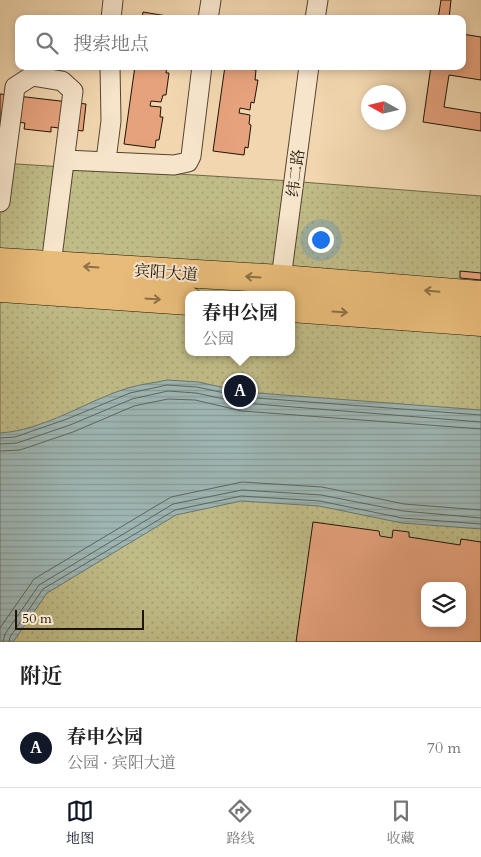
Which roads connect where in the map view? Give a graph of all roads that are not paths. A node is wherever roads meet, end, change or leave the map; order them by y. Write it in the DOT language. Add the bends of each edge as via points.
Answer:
graph roads {
  1 [pos="113,0"];
  2 [pos="210,0"];
  3 [pos="318,0"];
  4 [pos="111,15"];
  5 [pos="208,15"];
  6 [pos="316,15"];
  7 [pos="110,70"];
  8 [pos="202,70"];
  9 [pos="308,70"];
  10 [pos="65,160"];
  11 [pos="106,160"];
  12 [pos="0,202"];
  13 [pos="0,262"];
  14 [pos="51,265"];
  15 [pos="281,279"];
  16 [pos="0,288"];
  17 [pos="481,295"];
  18 [pos="185,301"];
  19 [pos="295,308"];
  20 [pos="481,322"];
  1 -- 4 [label="street"];
  2 -- 5 [label="street"];
  3 -- 6 [label="street"];
  7 -- 11 [label="street" via="111,120"];
  8 -- 11 [label="street" via="188,162 174,165"];
  9 -- 15 [label="street, 纬二路"];
  10 -- 11 [label="street"];
  10 -- 12 [label="street" via="73,91 62,81 32,76 15,86"];
  10 -- 14 [label="street"];
  13 -- 14 [label="highway, 宾阳大道"];
  15 -- 14 [label="highway, 宾阳大道, one-way"];
  17 -- 15 [label="highway, 宾阳大道, one-way"];
  16 -- 18 [label="highway, 宾阳大道, one-way"];
  19 -- 20 [label="highway, one-way"];
}
